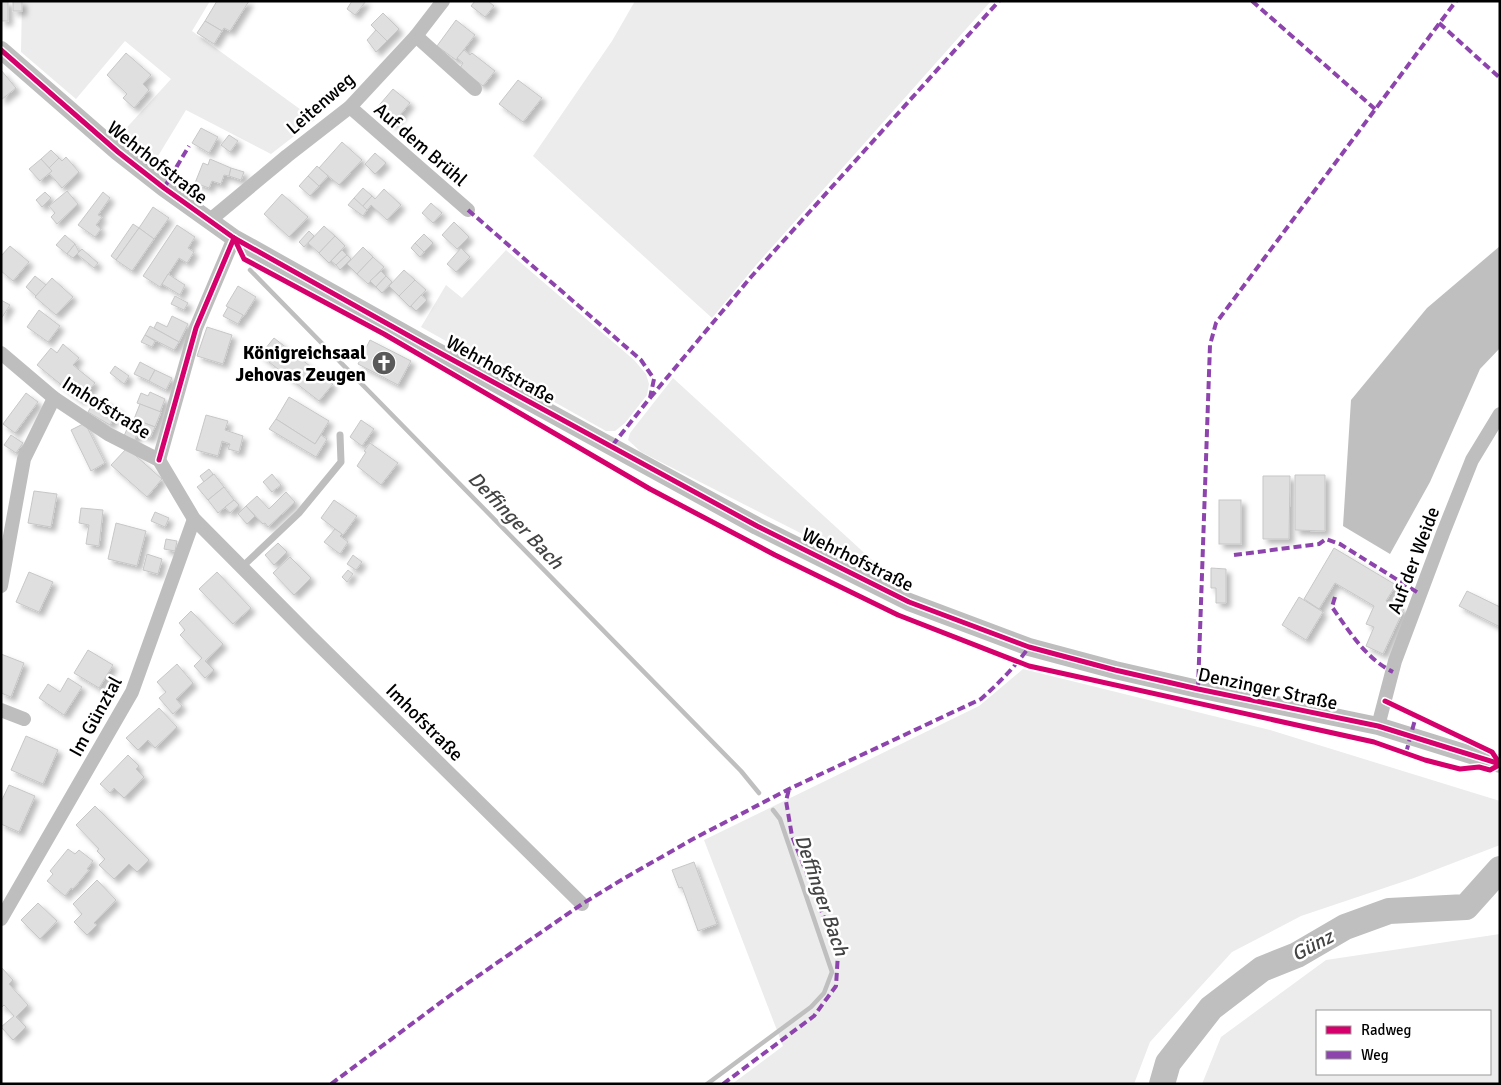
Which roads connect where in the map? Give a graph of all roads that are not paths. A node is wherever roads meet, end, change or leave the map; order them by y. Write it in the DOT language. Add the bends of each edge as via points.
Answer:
graph roads {
  1 [pos="443,1"];
  2 [pos="416,36"];
  3 [pos="1,50"];
  4 [pos="476,90"];
  5 [pos="350,107"];
  6 [pos="468,210"];
  7 [pos="209,221"];
  8 [pos="234,238"];
  9 [pos="1,353"];
  10 [pos="54,398"];
  11 [pos="1500,414"];
  12 [pos="340,435"];
  13 [pos="159,460"];
  14 [pos="194,519"];
  15 [pos="242,567"];
  16 [pos="1,586"];
  17 [pos="1029,647"];
  18 [pos="1,710"];
  19 [pos="24,719"];
  20 [pos="1378,726"];
  21 [pos="1500,764"];
  22 [pos="582,904"];
  23 [pos="1,919"];
  1 -- 2 [label="street, Leitenweg"];
  2 -- 4 [label="street"];
  2 -- 5 [label="street, Leitenweg"];
  3 -- 7 [label="street, Wehrhofstraße" via="118,152"];
  5 -- 6 [label="street, Auf dem Brühl"];
  5 -- 7 [label="street, Leitenweg"];
  7 -- 8 [label="street, Wehrhofstraße"];
  8 -- 13 [label="street" via="196,328"];
  8 -- 17 [label="street, Wehrhofstraße" via="757,526 909,602"];
  9 -- 10 [label="street, Imhofstraße"];
  10 -- 13 [label="street, Imhofstraße" via="108,434"];
  10 -- 16 [label="street" via="24,459"];
  11 -- 20 [label="street, Auf der Weide" via="1472,460 1443,533 1395,661"];
  12 -- 15 [label="lane" via="341,462 299,513"];
  13 -- 14 [label="street, Imhofstraße"];
  14 -- 15 [label="street, Imhofstraße"];
  14 -- 23 [label="street, Im Günztal" via="132,692"];
  15 -- 22 [label="street, Imhofstraße"];
  17 -- 20 [label="street, Denzinger Straße" via="1114,670"];
  18 -- 19 [label="street"];
  20 -- 21 [label="street, Denzinger Straße"];
}
